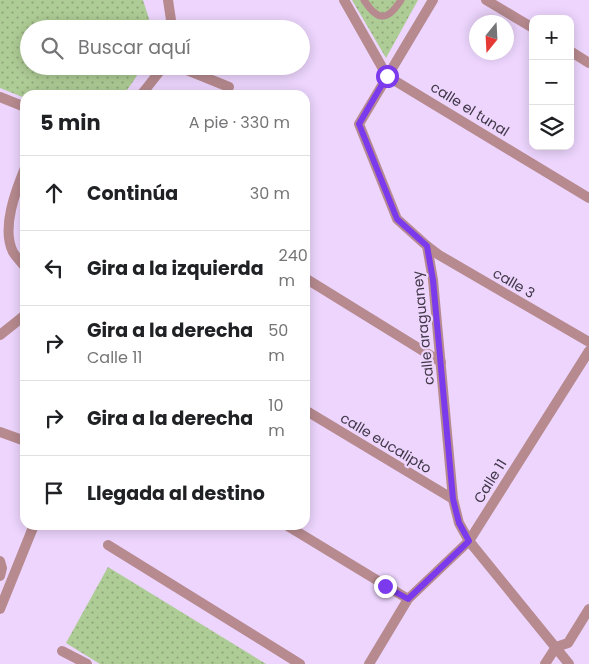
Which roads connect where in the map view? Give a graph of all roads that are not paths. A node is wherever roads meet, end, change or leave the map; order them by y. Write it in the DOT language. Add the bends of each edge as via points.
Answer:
graph roads {
  1 [pos="168,0"];
  2 [pos="344,0"];
  3 [pos="364,0"];
  4 [pos="401,0"];
  5 [pos="433,0"];
  6 [pos="486,0"];
  7 [pos="171,20"];
  8 [pos="529,26"];
  9 [pos="574,54"];
  10 [pos="589,63"];
  11 [pos="157,75"];
  12 [pos="200,75"];
  13 [pos="387,76"];
  14 [pos="229,87"];
  15 [pos="145,90"];
  16 [pos="0,97"];
  17 [pos="20,105"];
  18 [pos="20,180"];
  19 [pos="589,198"];
  20 [pos="4,217"];
  21 [pos="4,237"];
  22 [pos="427,246"];
  23 [pos="20,261"];
  24 [pos="310,281"];
  25 [pos="20,319"];
  26 [pos="0,335"];
  27 [pos="589,342"];
  28 [pos="589,351"];
  29 [pos="441,362"];
  30 [pos="310,413"];
  31 [pos="0,432"];
  32 [pos="20,439"];
  33 [pos="453,499"];
  34 [pos="32,530"];
  35 [pos="294,530"];
  36 [pos="469,541"];
  37 [pos="108,545"];
  38 [pos="1,562"];
  39 [pos="0,576"];
  40 [pos="408,599"];
  41 [pos="0,609"];
  42 [pos="589,609"];
  43 [pos="556,647"];
  44 [pos="62,651"];
  45 [pos="87,664"];
  46 [pos="300,664"];
  47 [pos="369,664"];
  48 [pos="545,664"];
  49 [pos="569,664"];
  1 -- 7 [label="street"];
  2 -- 13 [label="street"];
  3 -- 4 [label="lane" via="376,14 384,16 393,13"];
  5 -- 13 [label="street"];
  6 -- 8 [label="street"];
  9 -- 10 [label="street"];
  11 -- 15 [label="street"];
  12 -- 14 [label="street"];
  13 -- 19 [label="street, calle el tunal"];
  13 -- 22 [label="street" via="359,124 397,219"];
  16 -- 17 [label="street"];
  18 -- 20 [label="street"];
  20 -- 21 [label="street"];
  21 -- 23 [label="street"];
  22 -- 27 [label="street, calle 3"];
  22 -- 29 [label="street, calle araguaney"];
  24 -- 29 [label="street"];
  25 -- 26 [label="street"];
  28 -- 36 [label="street, Calle 11"];
  29 -- 33 [label="street, calle araguaney"];
  30 -- 33 [label="street, calle eucalipto"];
  31 -- 32 [label="street"];
  33 -- 36 [label="street, calle araguaney" via="459,523"];
  34 -- 41 [label="street"];
  35 -- 40 [label="street"];
  36 -- 40 [label="street, Calle 11"];
  36 -- 43 [label="street, calle araguaney"];
  37 -- 46 [label="street"];
  38 -- 39 [label="street"];
  40 -- 47 [label="street, Calle 11"];
  42 -- 43 [label="street" via="568,643"];
  43 -- 48 [label="street"];
  43 -- 49 [label="street, calle araguaney"];
  44 -- 45 [label="street"];
}
